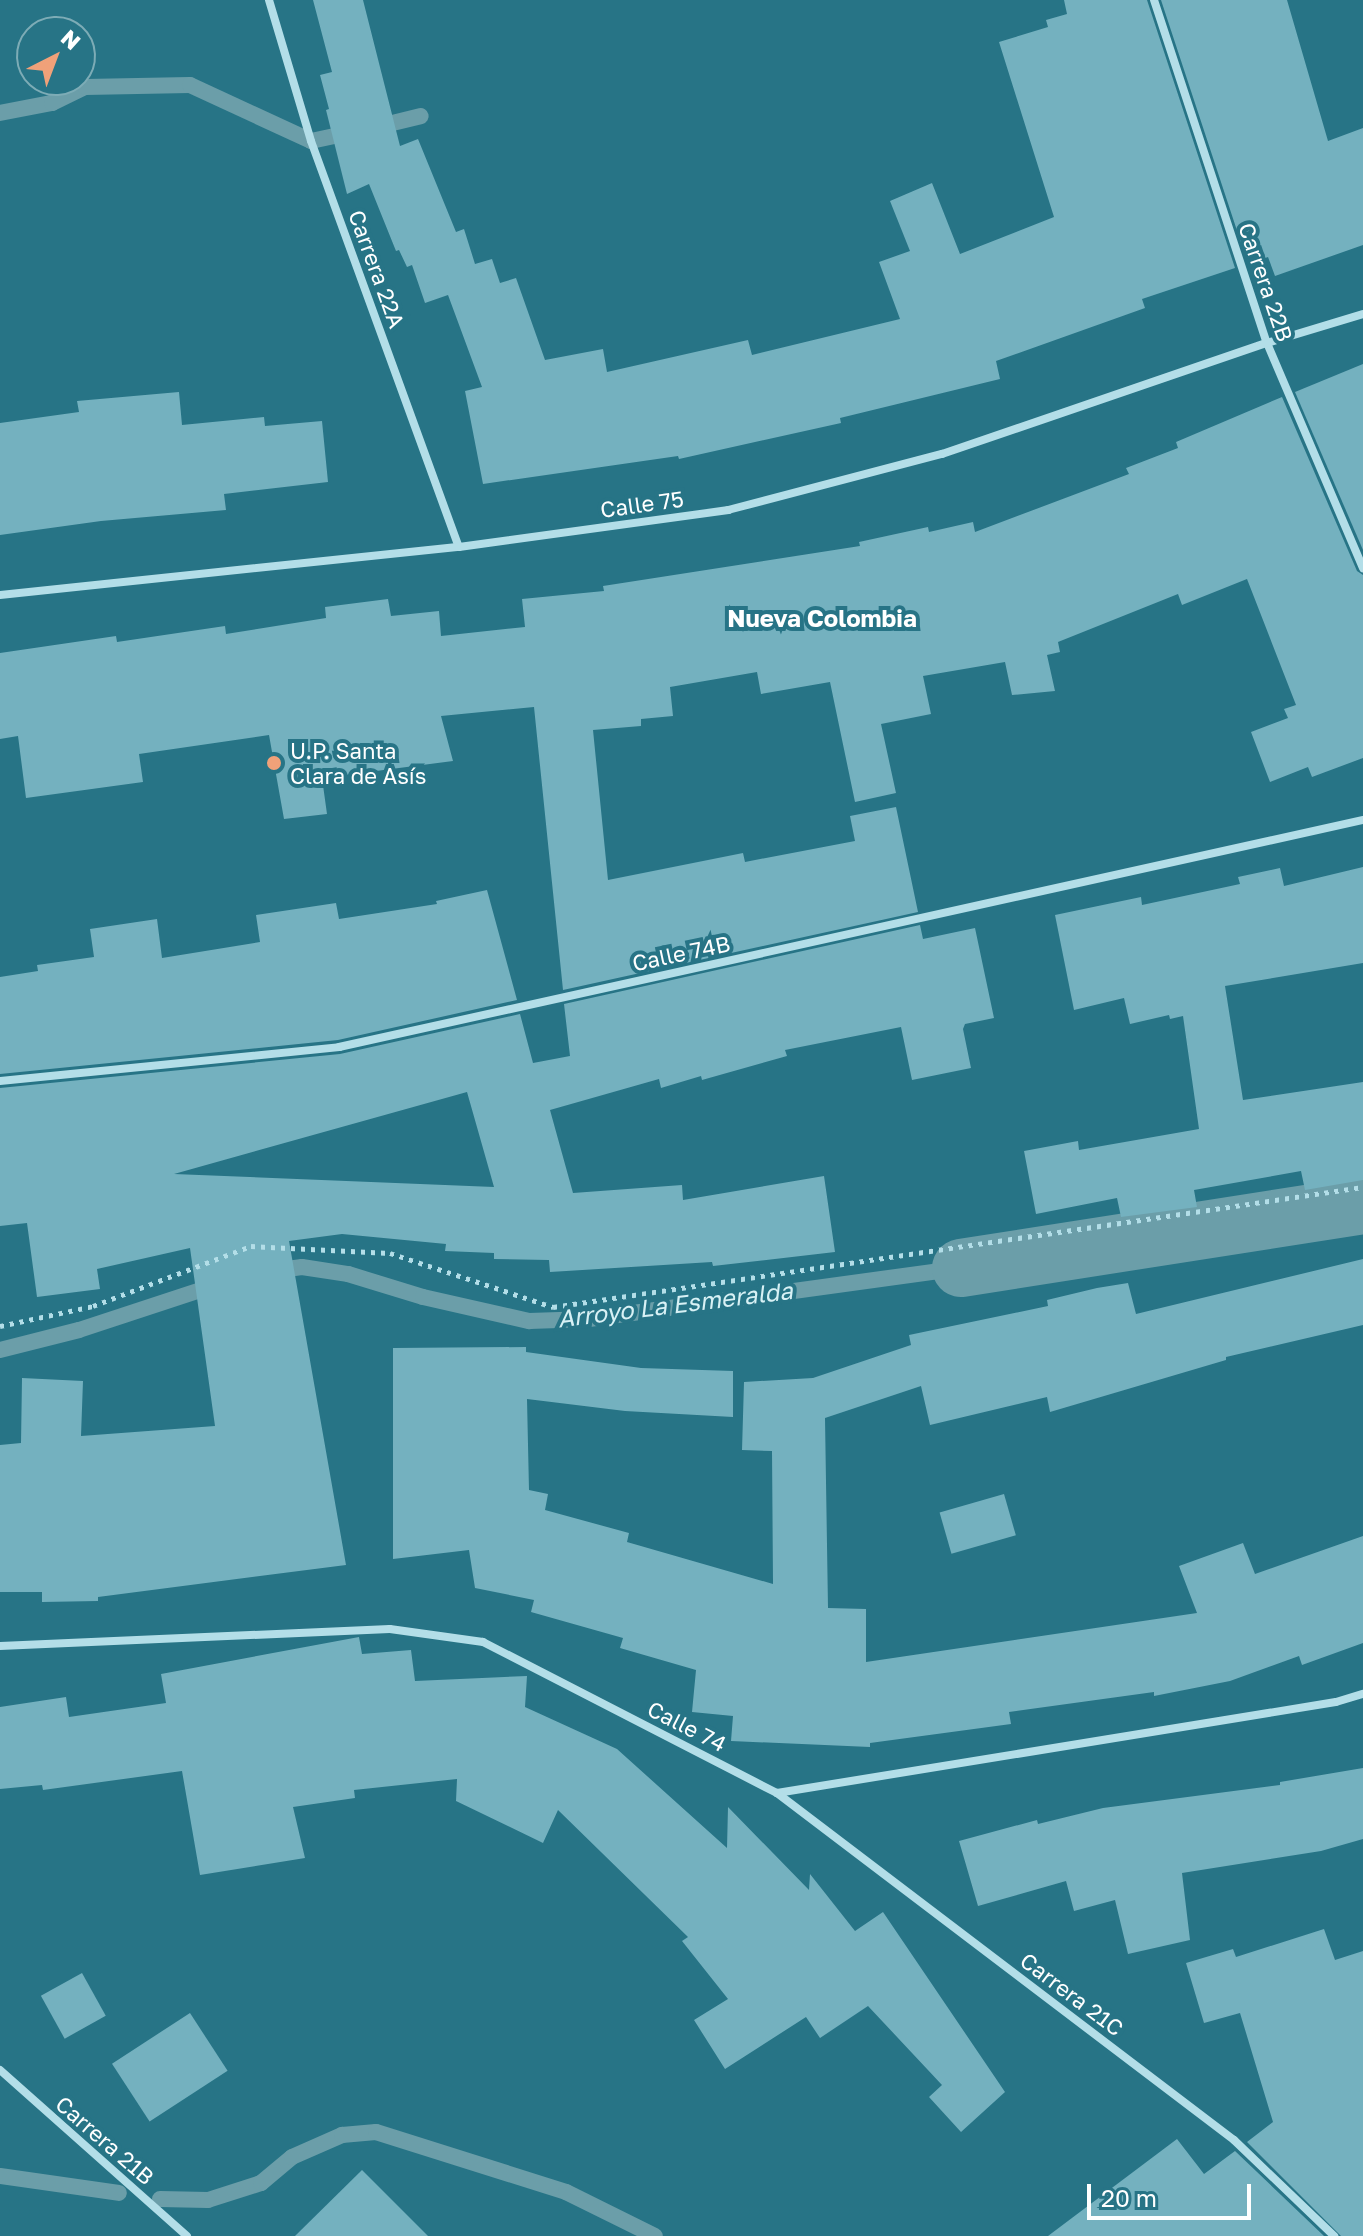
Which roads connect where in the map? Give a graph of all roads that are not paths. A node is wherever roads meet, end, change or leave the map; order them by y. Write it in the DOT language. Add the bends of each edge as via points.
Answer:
graph roads {
  1 [pos="269,0"];
  2 [pos="1154,0"];
  3 [pos="1363,314"];
  4 [pos="1267,343"];
  5 [pos="459,547"];
  6 [pos="1363,568"];
  7 [pos="0,595"];
  8 [pos="1363,820"];
  9 [pos="0,1081"];
  10 [pos="0,1646"];
  11 [pos="1363,1694"];
  12 [pos="777,1793"];
  13 [pos="0,2070"];
  14 [pos="187,2236"];
  15 [pos="1334,2236"];
  1 -- 5 [label="street, Carrera 22A" via="311,141"];
  2 -- 4 [label="street, Carrera 22B"];
  3 -- 4 [label="street, Calle 75"];
  4 -- 5 [label="street, Calle 75" via="942,454 728,510"];
  4 -- 6 [label="street, Carrera 22B"];
  5 -- 7 [label="street, Calle 75"];
  8 -- 9 [label="street, Calle 74B" via="339,1047"];
  10 -- 12 [label="street, Calle 74" via="390,1629 483,1642"];
  11 -- 12 [label="street"];
  12 -- 15 [label="street, Carrera 21C" via="1234,2140"];
  13 -- 14 [label="street, Carrera 21B"];
}
